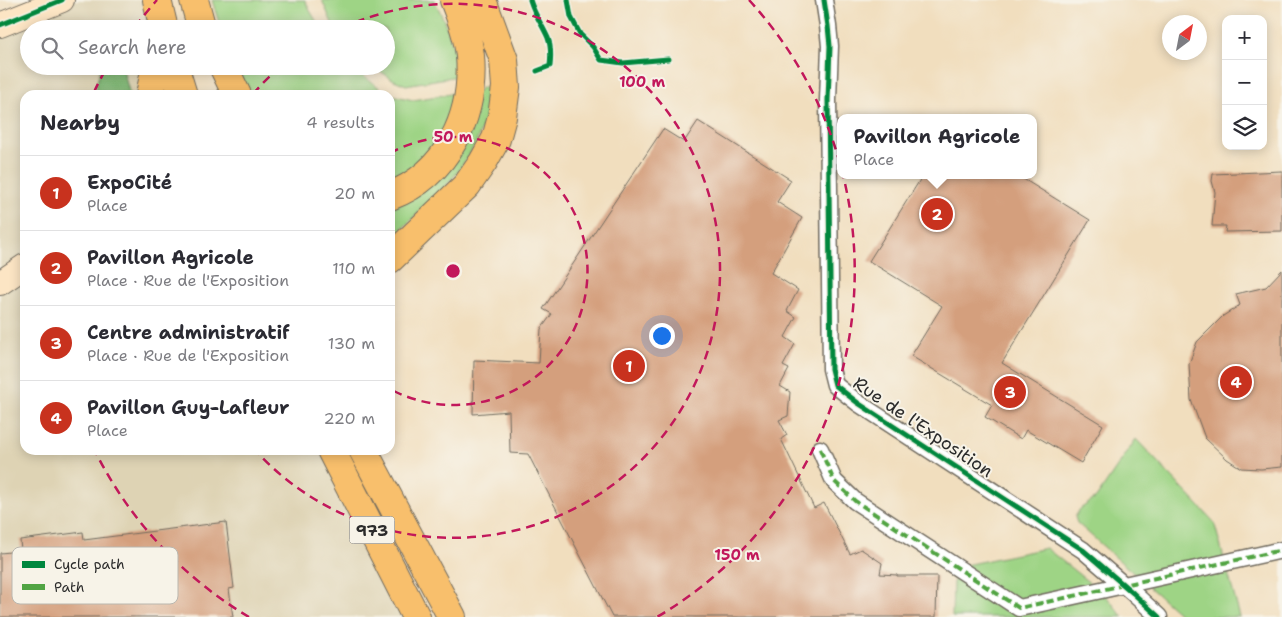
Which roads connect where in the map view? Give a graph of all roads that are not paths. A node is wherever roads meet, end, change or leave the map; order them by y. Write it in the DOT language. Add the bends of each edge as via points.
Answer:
graph roads {
  1 [pos="62,0"];
  2 [pos="156,0"];
  3 [pos="446,0"];
  4 [pos="482,0"];
  5 [pos="824,0"];
  6 [pos="458,12"];
  7 [pos="156,20"];
  8 [pos="162,20"];
  9 [pos="0,25"];
  10 [pos="154,75"];
  11 [pos="177,75"];
  12 [pos="215,75"];
  13 [pos="228,75"];
  14 [pos="151,90"];
  15 [pos="181,90"];
  16 [pos="220,90"];
  17 [pos="236,90"];
  18 [pos="395,194"];
  19 [pos="395,254"];
  20 [pos="20,269"];
  21 [pos="0,283"];
  22 [pos="820,449"];
  23 [pos="334,455"];
  24 [pos="366,455"];
  25 [pos="381,455"];
  26 [pos="401,521"];
  27 [pos="1282,550"];
  28 [pos="1124,586"];
  29 [pos="416,617"];
  30 [pos="452,617"];
  31 [pos="1158,617"];
  1 -- 9 [label="street"];
  2 -- 7 [label="highway"];
  2 -- 8 [label="highway"];
  3 -- 6 [label="highway"];
  4 -- 19 [label="highway" via="504,60 506,87 496,139 466,185"];
  5 -- 28 [label="street, Rue de l'Exposition" via="830,46 828,100 832,368 835,385 1083,550"];
  6 -- 18 [label="highway" via="470,54 469,96 464,117 443,157 424,176"];
  10 -- 14 [label="highway"];
  11 -- 15 [label="highway"];
  12 -- 16 [label="highway"];
  13 -- 17 [label="highway"];
  20 -- 21 [label="street"];
  22 -- 28 [label="street" via="834,481 855,501 1019,608"];
  23 -- 29 [label="highway, 973"];
  24 -- 26 [label="highway, 973"];
  25 -- 26 [label="highway"];
  26 -- 30 [label="highway, 973"];
  27 -- 28 [label="street"];
  28 -- 31 [label="street, Rue de l'Exposition"];
}
